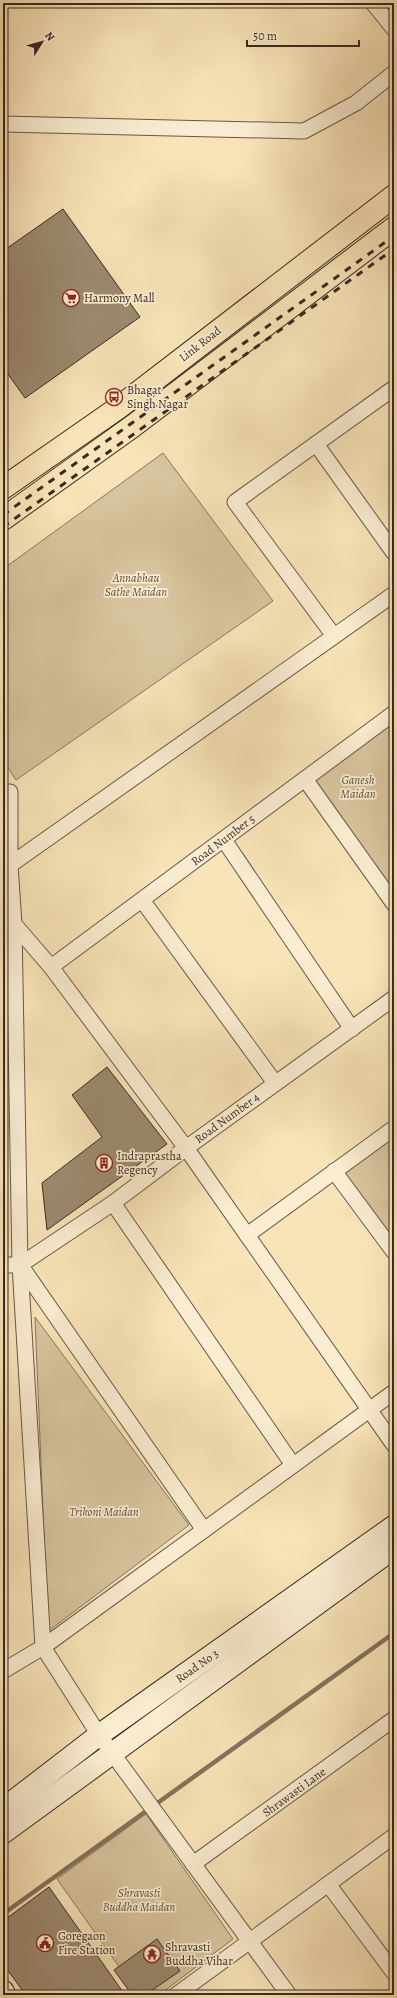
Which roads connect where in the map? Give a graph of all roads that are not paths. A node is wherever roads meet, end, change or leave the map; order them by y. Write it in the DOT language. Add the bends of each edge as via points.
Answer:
graph roads {
  1 [pos="372,3"];
  2 [pos="394,29"];
  3 [pos="394,73"];
  4 [pos="3,124"];
  5 [pos="394,196"];
  6 [pos="394,228"];
  7 [pos="394,388"];
  8 [pos="316,444"];
  9 [pos="3,488"];
  10 [pos="3,519"];
  11 [pos="394,553"];
  12 [pos="394,594"];
  13 [pos="334,636"];
  14 [pos="394,713"];
  15 [pos="305,779"];
  16 [pos="3,792"];
  17 [pos="224,840"];
  18 [pos="10,865"];
  19 [pos="142,900"];
  20 [pos="394,904"];
  21 [pos="14,924"];
  22 [pos="51,967"];
  23 [pos="394,998"];
  24 [pos="352,1029"];
  25 [pos="275,1083"];
  26 [pos="394,1128"];
  27 [pos="186,1148"];
  28 [pos="334,1171"];
  29 [pos="113,1204"];
  30 [pos="247,1235"];
  31 [pos="394,1252"];
  32 [pos="3,1265"];
  33 [pos="20,1265"];
  34 [pos="394,1392"];
  35 [pos="369,1409"];
  36 [pos="394,1444"];
  37 [pos="293,1465"];
  38 [pos="394,1526"];
  39 [pos="204,1530"];
  40 [pos="394,1548"];
  41 [pos="43,1646"];
  42 [pos="3,1671"];
  43 [pos="394,1719"];
  44 [pos="99,1735"];
  45 [pos="112,1753"];
  46 [pos="3,1809"];
  47 [pos="3,1833"];
  48 [pos="394,1836"];
  49 [pos="193,1864"];
  50 [pos="328,1884"];
  51 [pos="249,1941"];
  52 [pos="394,1973"];
  53 [pos="3,1991"];
  54 [pos="5,1995"];
  55 [pos="176,1995"];
  56 [pos="289,1995"];
  1 -- 2 [label="street"];
  3 -- 4 [label="street" via="356,103 304,131"];
  5 -- 9 [label="main road, Link Road" via="118,408"];
  6 -- 10 [label="main road, Link Road" via="133,426"];
  7 -- 8 [label="street"];
  8 -- 11 [label="street"];
  8 -- 13 [label="street" via="235,502"];
  12 -- 13 [label="street"];
  13 -- 18 [label="street"];
  14 -- 15 [label="street, Road Number 5"];
  15 -- 17 [label="street, Road Number 5"];
  15 -- 20 [label="street"];
  16 -- 18 [label="street" via="10,792"];
  17 -- 19 [label="street, Road Number 5"];
  17 -- 24 [label="street"];
  18 -- 21 [label="street"];
  19 -- 22 [label="street, Road Number 5"];
  19 -- 25 [label="street"];
  21 -- 22 [label="street"];
  21 -- 33 [label="street"];
  22 -- 27 [label="street"];
  23 -- 24 [label="street, Road Number 4"];
  24 -- 25 [label="street, Road Number 4"];
  25 -- 27 [label="street, Road Number 4"];
  26 -- 28 [label="street"];
  27 -- 29 [label="street, Road Number 4"];
  27 -- 30 [label="street"];
  28 -- 30 [label="street"];
  28 -- 31 [label="street"];
  29 -- 33 [label="street, Road Number 4"];
  29 -- 37 [label="street"];
  30 -- 35 [label="street"];
  32 -- 33 [label="street"];
  33 -- 39 [label="street"];
  33 -- 41 [label="street"];
  34 -- 35 [label="street"];
  35 -- 36 [label="street"];
  35 -- 37 [label="street"];
  37 -- 39 [label="street"];
  38 -- 44 [label="street, Road No 3"];
  39 -- 41 [label="street"];
  40 -- 45 [label="street"];
  41 -- 42 [label="street"];
  41 -- 44 [label="street"];
  43 -- 49 [label="street, Shrawasti Lane"];
  44 -- 45 [label="street"];
  44 -- 46 [label="street, Road No 3"];
  45 -- 47 [label="street"];
  45 -- 49 [label="street"];
  48 -- 50 [label="street"];
  49 -- 51 [label="street"];
  50 -- 51 [label="street"];
  50 -- 52 [label="street"];
  51 -- 55 [label="street"];
  51 -- 56 [label="street"];
  53 -- 54 [label="street"];
}
